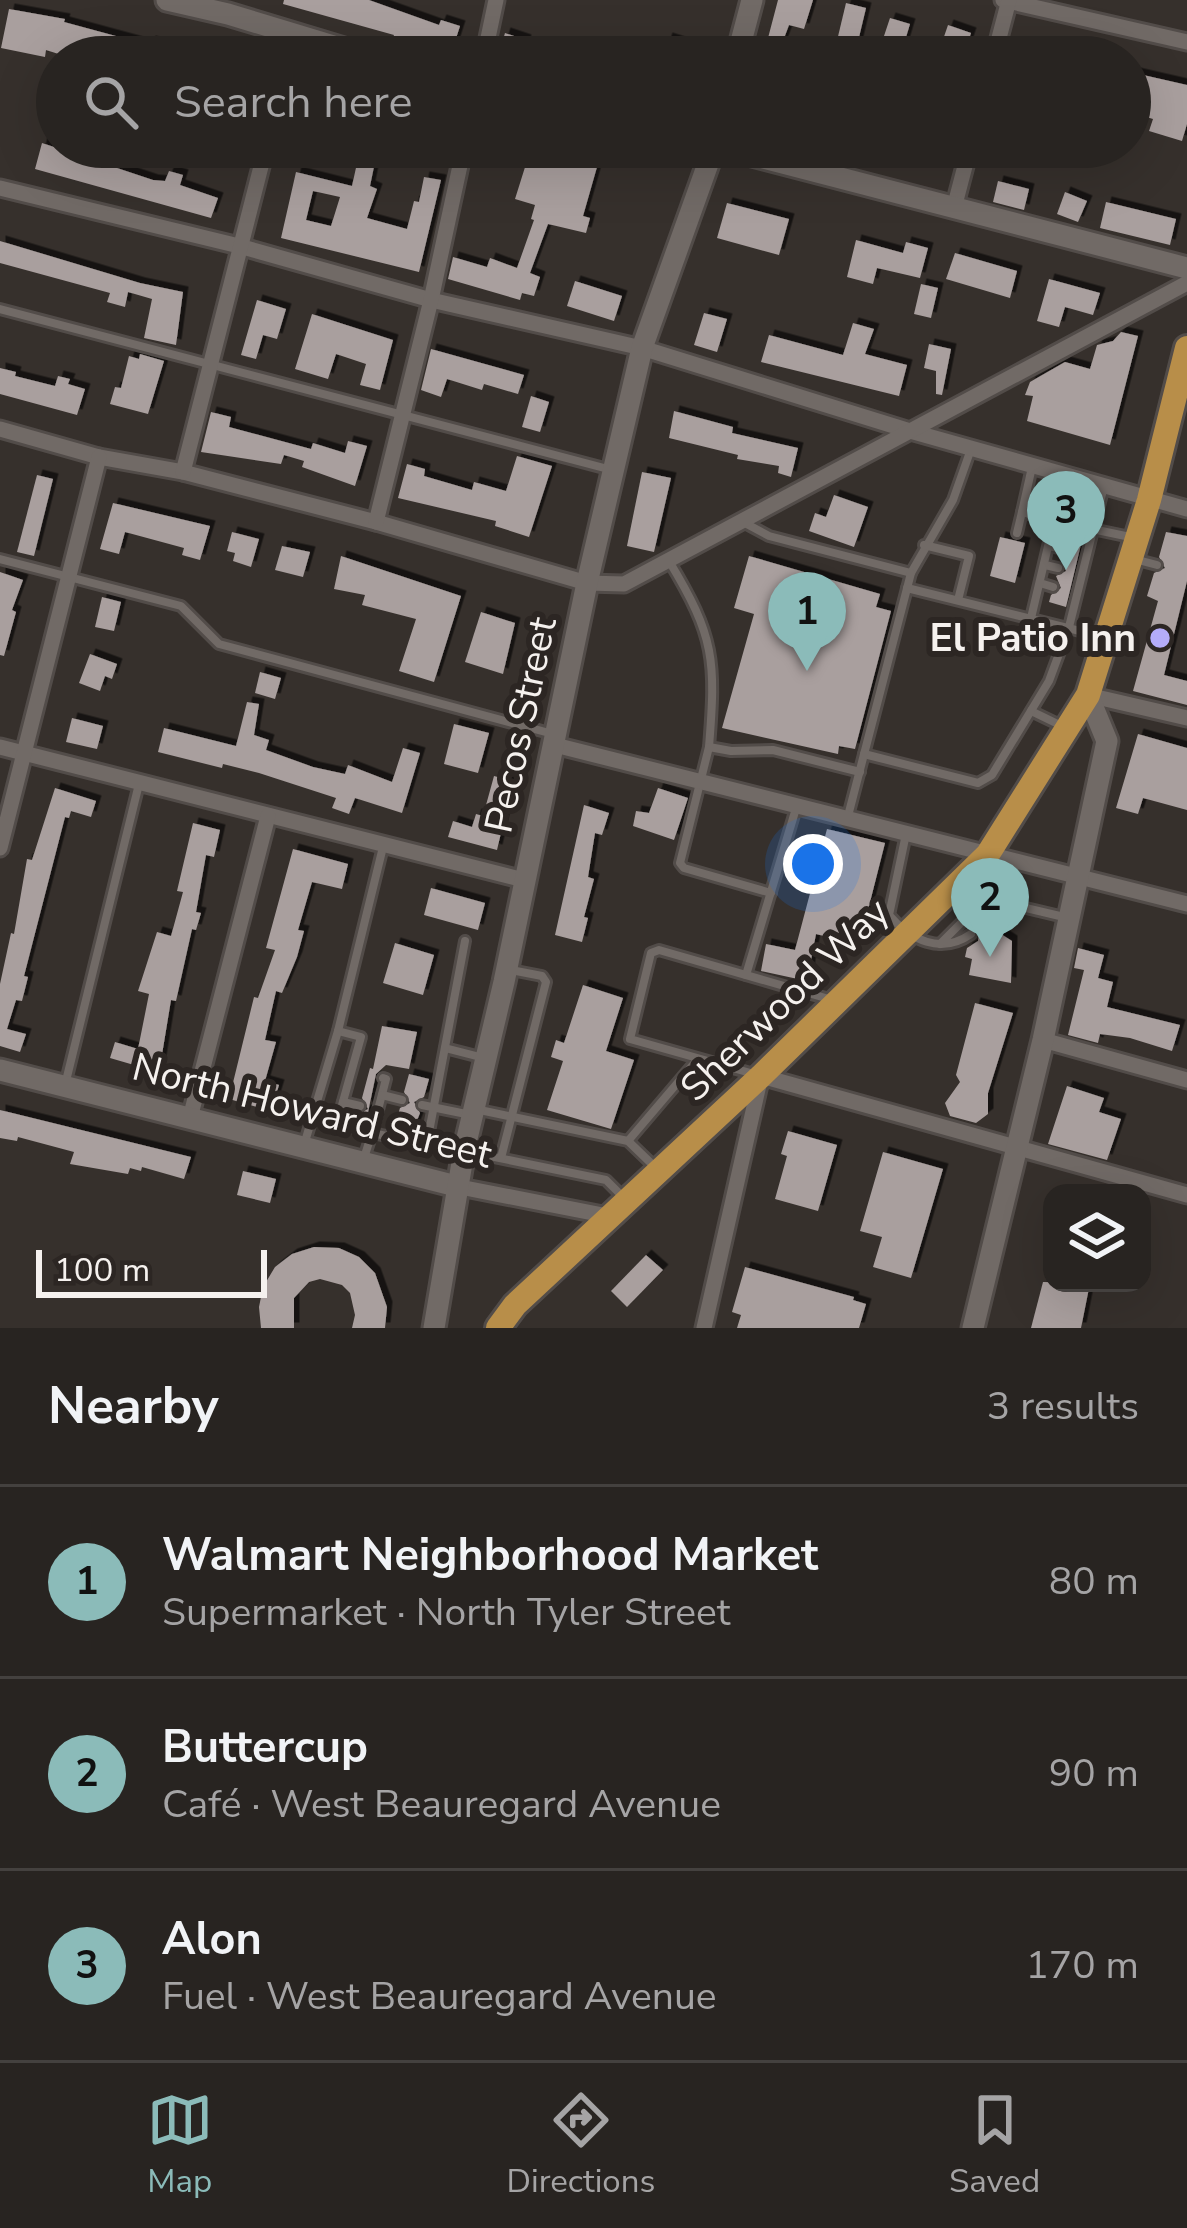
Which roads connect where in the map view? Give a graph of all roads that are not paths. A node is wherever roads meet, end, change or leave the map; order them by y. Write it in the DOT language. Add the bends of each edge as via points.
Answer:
graph roads {
  1 [pos="167,0"];
  2 [pos="496,0"];
  3 [pos="752,0"];
  4 [pos="1007,0"];
  5 [pos="230,7"];
  6 [pos="276,36"];
  7 [pos="488,36"];
  8 [pos="743,36"];
  9 [pos="999,36"];
  10 [pos="1187,42"];
  11 [pos="260,168"];
  12 [pos="459,168"];
  13 [pos="710,168"];
  14 [pos="799,168"];
  15 [pos="964,168"];
  16 [pos="0,188"];
  17 [pos="954,208"];
  18 [pos="239,247"];
  19 [pos="1187,268"];
  20 [pos="1187,283"];
  21 [pos="431,300"];
  22 [pos="0,309"];
  23 [pos="642,348"];
  24 [pos="1187,348"];
  25 [pos="210,364"];
  26 [pos="403,415"];
  27 [pos="0,429"];
  28 [pos="910,431"];
  29 [pos="971,449"];
  30 [pos="99,458"];
  31 [pos="1032,467"];
  32 [pos="614,471"];
  33 [pos="183,472"];
  34 [pos="1104,486"];
  35 [pos="1149,500"];
  36 [pos="1187,509"];
  37 [pos="1022,512"];
  38 [pos="742,521"];
  39 [pos="1054,521"];
  40 [pos="376,522"];
  41 [pos="1094,528"];
  42 [pos="1017,533"];
  43 [pos="924,544"];
  44 [pos="1049,546"];
  45 [pos="1134,548"];
  46 [pos="1063,549"];
  47 [pos="0,559"];
  48 [pos="668,560"];
  49 [pos="1045,565"];
  50 [pos="1157,565"];
  51 [pos="1058,568"];
  52 [pos="911,573"];
  53 [pos="69,577"];
  54 [pos="587,583"];
  55 [pos="1040,583"];
  56 [pos="1053,586"];
  57 [pos="907,588"];
  58 [pos="958,600"];
  59 [pos="1031,618"];
  60 [pos="1069,627"];
  61 [pos="1106,637"];
  62 [pos="1088,695"];
  63 [pos="1030,711"];
  64 [pos="1187,718"];
  65 [pos="1066,729"];
  66 [pos="556,740"];
  67 [pos="0,747"];
  68 [pos="709,747"];
  69 [pos="26,754"];
  70 [pos="864,754"];
  71 [pos="860,772"];
  72 [pos="701,781"];
  73 [pos="139,783"];
  74 [pos="790,803"];
  75 [pos="268,816"];
  76 [pos="848,818"];
  77 [pos="906,832"];
  78 [pos="384,845"];
  79 [pos="0,848"];
  80 [pos="980,862"];
  81 [pos="1076,876"];
  82 [pos="524,880"];
  83 [pos="992,892"];
  84 [pos="771,893"];
  85 [pos="1001,902"];
  86 [pos="1187,904"];
  87 [pos="1067,918"];
  88 [pos="984,921"];
  89 [pos="905,934"];
  90 [pos="970,934"];
  91 [pos="465,941"];
  92 [pos="939,945"];
  93 [pos="507,969"];
  94 [pos="746,975"];
  95 [pos="837,1001"];
  96 [pos="338,1031"];
  97 [pos="1043,1040"];
  98 [pos="445,1048"];
  99 [pos="486,1058"];
  100 [pos="698,1059"];
  101 [pos="0,1070"];
  102 [pos="352,1070"];
  103 [pos="368,1074"];
  104 [pos="761,1076"];
  105 [pos="382,1078"];
  106 [pos="1187,1080"];
  107 [pos="65,1086"];
  108 [pos="382,1095"];
  109 [pos="402,1100"];
  110 [pos="343,1102"];
  111 [pos="422,1105"];
  112 [pos="360,1106"];
  113 [pos="433,1108"];
  114 [pos="473,1112"];
  115 [pos="511,1117"];
  116 [pos="190,1118"];
  117 [pos="372,1133"];
  118 [pos="628,1141"];
  119 [pos="304,1147"];
  120 [pos="1014,1148"];
  121 [pos="464,1150"];
  122 [pos="501,1158"];
  123 [pos="362,1162"];
  124 [pos="659,1170"];
  125 [pos="460,1187"];
  126 [pos="1187,1195"];
  127 [pos="617,1208"];
  128 [pos="434,1328"];
  129 [pos="498,1328"];
  130 [pos="704,1328"];
  131 [pos="973,1328"];
  1 -- 5 [label="street"];
  2 -- 7 [label="street"];
  3 -- 8 [label="street"];
  4 -- 9 [label="street"];
  4 -- 10 [label="street"];
  5 -- 6 [label="street"];
  11 -- 18 [label="street"];
  12 -- 21 [label="street"];
  13 -- 23 [label="street, Pecos Street"];
  14 -- 17 [label="street"];
  15 -- 17 [label="street"];
  16 -- 18 [label="street"];
  17 -- 19 [label="street"];
  18 -- 21 [label="street"];
  18 -- 25 [label="street"];
  20 -- 28 [label="street"];
  21 -- 23 [label="street"];
  21 -- 26 [label="street"];
  22 -- 25 [label="lane"];
  23 -- 28 [label="street"];
  23 -- 32 [label="street, Pecos Street"];
  24 -- 35 [label="main road, Sherwood Way"];
  25 -- 26 [label="lane"];
  25 -- 33 [label="street"];
  26 -- 32 [label="lane"];
  26 -- 40 [label="street"];
  27 -- 30 [label="street"];
  28 -- 29 [label="street"];
  28 -- 38 [label="street"];
  29 -- 31 [label="street"];
  29 -- 43 [label="lane" via="953,500"];
  30 -- 33 [label="street"];
  30 -- 53 [label="street"];
  31 -- 34 [label="street"];
  31 -- 37 [label="lane"];
  32 -- 54 [label="street, Pecos Street"];
  33 -- 40 [label="street"];
  34 -- 35 [label="street"];
  34 -- 41 [label="lane"];
  35 -- 36 [label="street"];
  35 -- 45 [label="main road, Sherwood Way"];
  37 -- 39 [label="lane"];
  37 -- 42 [label="lane"];
  38 -- 48 [label="street"];
  38 -- 52 [label="lane" via="769,536"];
  39 -- 41 [label="lane"];
  39 -- 44 [label="lane"];
  40 -- 54 [label="street"];
  41 -- 45 [label="lane"];
  41 -- 60 [label="lane"];
  43 -- 52 [label="lane"];
  43 -- 58 [label="lane" via="969,556"];
  44 -- 46 [label="lane"];
  44 -- 49 [label="lane"];
  45 -- 50 [label="lane"];
  45 -- 61 [label="main road, Sherwood Way"];
  47 -- 53 [label="lane"];
  48 -- 54 [label="street" via="624,584"];
  48 -- 68 [label="lane" via="709,635"];
  49 -- 51 [label="lane"];
  49 -- 55 [label="lane"];
  52 -- 57 [label="lane"];
  53 -- 66 [label="lane" via="181,606 219,644"];
  53 -- 69 [label="street"];
  54 -- 66 [label="street, Pecos Street"];
  55 -- 56 [label="lane"];
  55 -- 59 [label="lane"];
  57 -- 58 [label="lane"];
  57 -- 70 [label="lane"];
  58 -- 59 [label="lane"];
  59 -- 60 [label="lane"];
  60 -- 61 [label="lane"];
  60 -- 63 [label="lane"];
  61 -- 62 [label="main road, Sherwood Way"];
  62 -- 64 [label="street"];
  62 -- 65 [label="main road, Sherwood Way"];
  62 -- 81 [label="street" via="1107,741"];
  63 -- 65 [label="lane"];
  63 -- 70 [label="lane" via="985,782"];
  65 -- 80 [label="main road, Sherwood Way"];
  66 -- 72 [label="street"];
  66 -- 82 [label="street, Pecos Street"];
  67 -- 69 [label="street"];
  68 -- 71 [label="lane" via="773,750"];
  68 -- 72 [label="lane"];
  69 -- 73 [label="street"];
  69 -- 79 [label="street"];
  70 -- 71 [label="lane"];
  71 -- 76 [label="lane"];
  72 -- 74 [label="street"];
  72 -- 84 [label="lane" via="680,863"];
  73 -- 75 [label="street"];
  73 -- 107 [label="lane"];
  74 -- 76 [label="street"];
  74 -- 84 [label="lane"];
  75 -- 78 [label="street"];
  75 -- 116 [label="street"];
  76 -- 77 [label="street"];
  77 -- 80 [label="street"];
  77 -- 89 [label="lane" via="889,915"];
  78 -- 82 [label="street"];
  78 -- 96 [label="lane"];
  80 -- 81 [label="street"];
  80 -- 83 [label="lane"];
  80 -- 89 [label="main road, Sherwood Way"];
  81 -- 86 [label="street"];
  81 -- 87 [label="street"];
  82 -- 93 [label="street, Pecos Street"];
  83 -- 85 [label="lane"];
  83 -- 92 [label="lane"];
  84 -- 94 [label="lane"];
  85 -- 87 [label="lane"];
  85 -- 88 [label="lane"];
  87 -- 97 [label="street"];
  89 -- 92 [label="lane"];
  89 -- 95 [label="main road, Sherwood Way"];
  90 -- 92 [label="lane"];
  91 -- 98 [label="lane"];
  93 -- 99 [label="street, Pecos Street"];
  93 -- 115 [label="lane" via="546,982"];
  94 -- 95 [label="lane"];
  94 -- 100 [label="lane" via="651,953 629,1039"];
  95 -- 104 [label="main road, Sherwood Way"];
  96 -- 102 [label="lane" via="361,1037"];
  96 -- 119 [label="lane"];
  97 -- 106 [label="street"];
  97 -- 120 [label="street"];
  98 -- 99 [label="lane"];
  98 -- 113 [label="lane"];
  99 -- 114 [label="street, Pecos Street"];
  100 -- 104 [label="lane"];
  100 -- 118 [label="lane"];
  101 -- 107 [label="street, North Howard Street"];
  102 -- 103 [label="lane"];
  102 -- 110 [label="lane"];
  104 -- 120 [label="street"];
  104 -- 124 [label="main road, Sherwood Way"];
  104 -- 130 [label="street"];
  105 -- 108 [label="lane"];
  107 -- 116 [label="street, North Howard Street"];
  108 -- 109 [label="lane"];
  108 -- 117 [label="lane"];
  110 -- 112 [label="lane"];
  110 -- 117 [label="lane" via="337,1123"];
  111 -- 113 [label="lane"];
  113 -- 114 [label="lane"];
  113 -- 117 [label="lane" via="423,1140"];
  114 -- 115 [label="lane"];
  114 -- 121 [label="street, Pecos Street"];
  115 -- 118 [label="lane"];
  115 -- 122 [label="lane"];
  116 -- 119 [label="street, North Howard Street"];
  117 -- 123 [label="lane"];
  118 -- 124 [label="lane"];
  119 -- 123 [label="street, North Howard Street"];
  120 -- 126 [label="street"];
  120 -- 131 [label="street"];
  121 -- 122 [label="lane"];
  121 -- 125 [label="street, Pecos Street"];
  122 -- 127 [label="lane" via="606,1180"];
  123 -- 125 [label="street, North Howard Street"];
  124 -- 127 [label="main road, Sherwood Way"];
  125 -- 127 [label="street, North Howard Street"];
  125 -- 128 [label="street, Pecos Street"];
  127 -- 129 [label="main road, Sherwood Way"];
}
